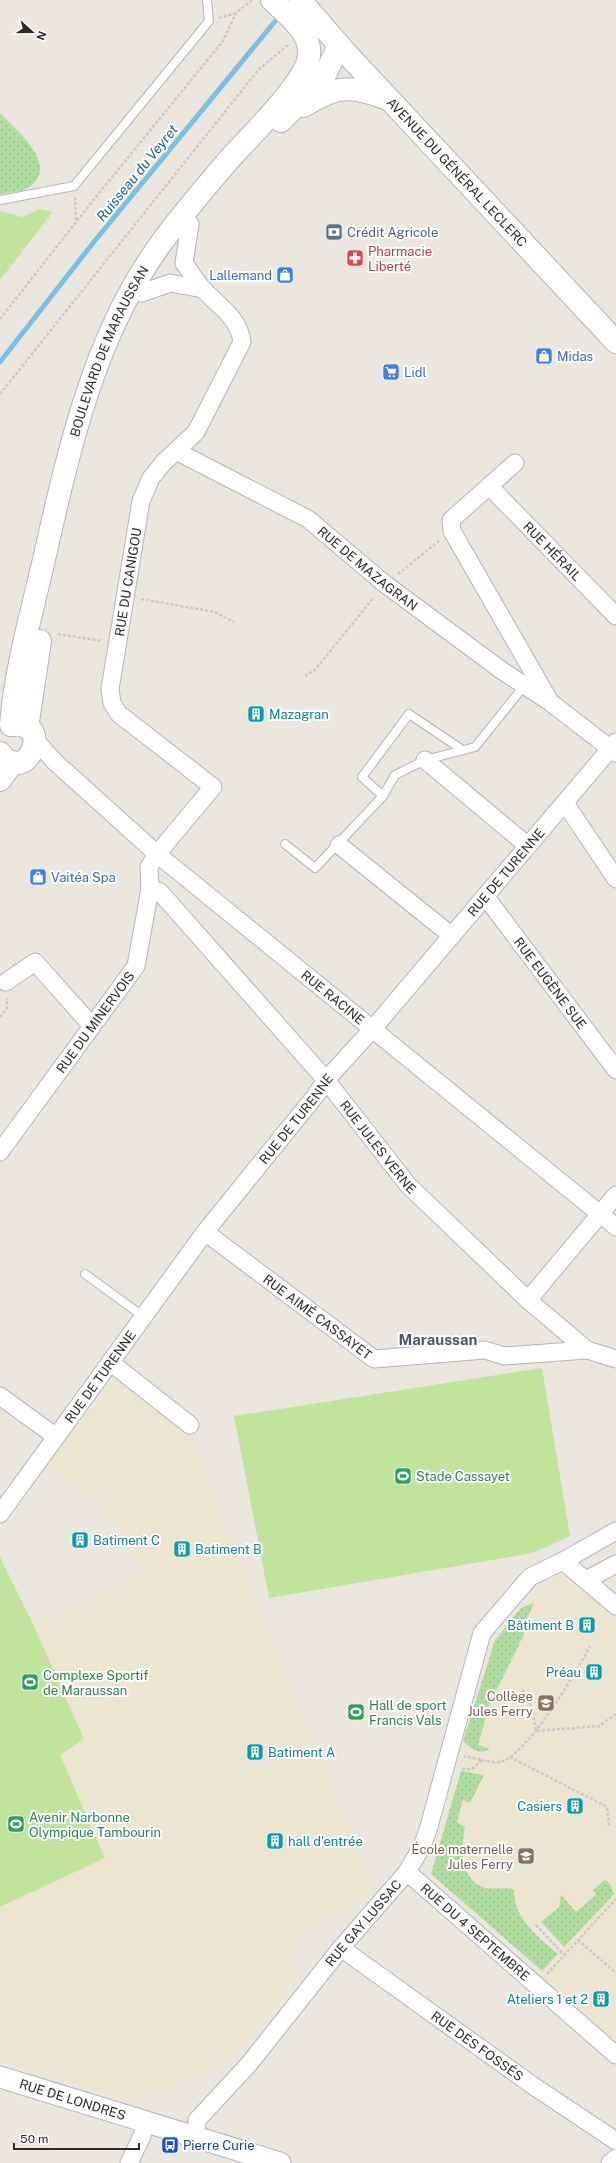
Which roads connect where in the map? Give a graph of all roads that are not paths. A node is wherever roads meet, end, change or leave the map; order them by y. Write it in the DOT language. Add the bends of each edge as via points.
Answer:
graph roads {
  1 [pos="207,0"];
  2 [pos="272,0"];
  3 [pos="302,22"];
  4 [pos="339,45"];
  5 [pos="390,100"];
  6 [pos="283,120"];
  7 [pos="0,200"];
  8 [pos="190,224"];
  9 [pos="203,289"];
  10 [pos="142,293"];
  11 [pos="616,342"];
  12 [pos="176,450"];
  13 [pos="515,463"];
  14 [pos="489,486"];
  15 [pos="616,616"];
  16 [pos="524,686"];
  17 [pos="550,702"];
  18 [pos="18,732"];
  19 [pos="614,748"];
  20 [pos="461,749"];
  21 [pos="7,757"];
  22 [pos="425,760"];
  23 [pos="55,762"];
  24 [pos="0,780"];
  25 [pos="383,796"];
  26 [pos="565,803"];
  27 [pos="285,844"];
  28 [pos="339,845"];
  29 [pos="528,846"];
  30 [pos="157,854"];
  31 [pos="616,879"];
  32 [pos="150,889"];
  33 [pos="486,896"];
  34 [pos="452,936"];
  35 [pos="6,982"];
  36 [pos="92,1026"];
  37 [pos="373,1029"];
  38 [pos="616,1070"];
  39 [pos="326,1080"];
  40 [pos="0,1152"];
  41 [pos="616,1195"];
  42 [pos="601,1214"];
  43 [pos="616,1227"];
  44 [pos="205,1232"];
  45 [pos="85,1274"];
  46 [pos="528,1300"];
  47 [pos="144,1317"];
  48 [pos="587,1350"];
  49 [pos="616,1359"];
  50 [pos="110,1362"];
  51 [pos="0,1396"];
  52 [pos="190,1425"];
  53 [pos="55,1436"];
  54 [pos="0,1514"];
  55 [pos="616,1531"];
  56 [pos="563,1561"];
  57 [pos="616,1564"];
  58 [pos="586,1580"];
  59 [pos="616,1606"];
  60 [pos="407,1872"];
  61 [pos="341,1948"];
  62 [pos="616,2055"];
  63 [pos="0,2077"];
  64 [pos="146,2120"];
  65 [pos="196,2136"];
  66 [pos="616,2142"];
  67 [pos="616,2158"];
  68 [pos="129,2163"];
  69 [pos="280,2163"];
  70 [pos="610,2163"];
  1 -- 7 [label="lane" via="209,21 74,186"];
  2 -- 3 [label="main road, AVENUE DU GÉNÉRAL LECLERC"];
  3 -- 4 [label="main road, AVENUE DU GÉNÉRAL LECLERC"];
  3 -- 18 [label="main road, BOULEVARD DE MARAUSSAN" via="310,55 306,69 279,105 226,163 156,249 110,332 68,455 13,703"];
  4 -- 5 [label="main road, AVENUE DU GÉNÉRAL LECLERC"];
  4 -- 6 [label="main road, BOULEVARD DE MARAUSSAN" via="323,79"];
  5 -- 6 [label="main road, BOULEVARD DE MARAUSSAN" via="363,89 342,88 319,97"];
  5 -- 11 [label="main road, AVENUE DU GÉNÉRAL LECLERC"];
  6 -- 8 [label="main road, BOULEVARD DE MARAUSSAN" via="242,160"];
  8 -- 9 [label="street, RUE DU CANIGOU" via="184,263"];
  8 -- 10 [label="main road, BOULEVARD DE MARAUSSAN" via="165,255"];
  9 -- 10 [label="street" via="170,283"];
  9 -- 12 [label="street, RUE DU CANIGOU" via="231,316 241,332 242,342 196,432"];
  10 -- 18 [label="main road, BOULEVARD DE MARAUSSAN" via="119,336 78,458"];
  12 -- 16 [label="street, RUE DE MAZAGRAN" via="308,519 385,584"];
  12 -- 30 [label="street, RUE DU CANIGOU" via="151,478 141,501 110,689 112,703 119,714 213,786"];
  13 -- 14 [label="street"];
  14 -- 15 [label="street, RUE HÉRAIL"];
  14 -- 17 [label="street, RUE DE MAZAGRAN" via="452,525"];
  16 -- 17 [label="street, RUE DE MAZAGRAN"];
  16 -- 20 [label="lane" via="475,747"];
  17 -- 19 [label="street, RUE DE MAZAGRAN"];
  18 -- 21 [label="main road" via="33,752"];
  18 -- 23 [label="street, RUE RACINE"];
  19 -- 26 [label="street, RUE DE TURENNE"];
  20 -- 22 [label="lane"];
  20 -- 25 [label="lane" via="409,714 362,777"];
  21 -- 23 [label="street"];
  21 -- 24 [label="main road"];
  22 -- 25 [label="lane" via="395,775"];
  22 -- 29 [label="street"];
  23 -- 30 [label="street, RUE RACINE"];
  25 -- 28 [label="lane"];
  26 -- 29 [label="street, RUE DE TURENNE"];
  26 -- 31 [label="street"];
  27 -- 28 [label="lane" via="315,868"];
  28 -- 34 [label="street"];
  29 -- 33 [label="street, RUE DE TURENNE"];
  30 -- 32 [label="street, RUE DU MINERVOIS" via="149,867"];
  30 -- 37 [label="street, RUE RACINE"];
  32 -- 36 [label="street, RUE DU MINERVOIS" via="136,966"];
  32 -- 39 [label="street, RUE JULES VERNE" via="160,892"];
  33 -- 34 [label="street, RUE DE TURENNE"];
  33 -- 38 [label="street, RUE EUGÈNE SUE"];
  34 -- 37 [label="street, RUE DE TURENNE"];
  35 -- 36 [label="street" via="35,962"];
  36 -- 40 [label="street, RUE DU MINERVOIS"];
  37 -- 39 [label="street, RUE DE TURENNE"];
  37 -- 42 [label="street, RUE RACINE"];
  39 -- 44 [label="street, RUE DE TURENNE" via="316,1096"];
  39 -- 46 [label="street, RUE JULES VERNE" via="408,1185"];
  41 -- 42 [label="street"];
  42 -- 43 [label="street, RUE RACINE"];
  42 -- 46 [label="street"];
  44 -- 47 [label="street, RUE DE TURENNE"];
  44 -- 48 [label="street, RUE AIMÉ CASSAYET" via="374,1359 485,1350 504,1356"];
  45 -- 47 [label="lane"];
  46 -- 48 [label="street, RUE JULES VERNE"];
  47 -- 50 [label="street, RUE DE TURENNE"];
  48 -- 49 [label="street, RUE JULES VERNE"];
  50 -- 52 [label="street"];
  50 -- 53 [label="street, RUE DE TURENNE"];
  51 -- 53 [label="street"];
  53 -- 54 [label="street, RUE DE TURENNE"];
  55 -- 56 [label="street, RUE GAY LUSSAC"];
  56 -- 58 [label="street"];
  56 -- 60 [label="street, RUE GAY LUSSAC" via="530,1577 482,1633 428,1830"];
  57 -- 58 [label="street"];
  58 -- 59 [label="street"];
  60 -- 61 [label="street, RUE GAY LUSSAC"];
  60 -- 62 [label="street, RUE DU 4 SEPTEMBRE"];
  61 -- 65 [label="street, RUE GAY LUSSAC" via="249,2064 196,2120"];
  61 -- 66 [label="street, RUE DES FOSSÉS" via="532,2086"];
  63 -- 64 [label="street, RUE DE LONDRES"];
  64 -- 65 [label="street, RUE DE LONDRES"];
  64 -- 68 [label="street" via="142,2136"];
  65 -- 69 [label="street, RUE DE LONDRES"];
  67 -- 70 [label="street"];
}
